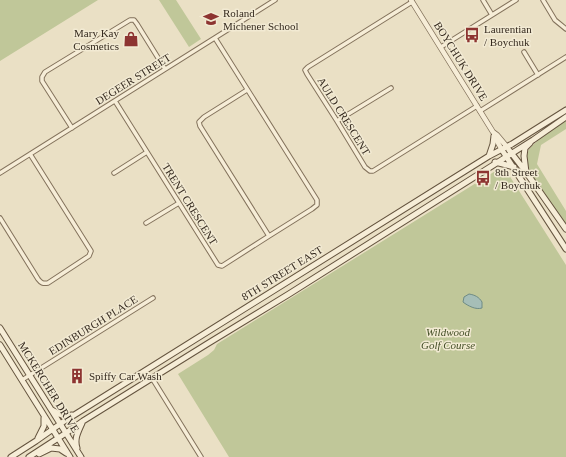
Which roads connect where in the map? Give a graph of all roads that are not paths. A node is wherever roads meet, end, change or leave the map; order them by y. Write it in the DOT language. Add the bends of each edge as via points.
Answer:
graph roads {
  1 [pos="275,0"];
  2 [pos="483,0"];
  3 [pos="516,0"];
  4 [pos="543,0"];
  5 [pos="412,1"];
  6 [pos="492,15"];
  7 [pos="566,29"];
  8 [pos="215,38"];
  9 [pos="441,48"];
  10 [pos="524,52"];
  11 [pos="566,57"];
  12 [pos="165,69"];
  13 [pos="538,75"];
  14 [pos="391,88"];
  15 [pos="247,90"];
  16 [pos="115,101"];
  17 [pos="477,106"];
  18 [pos="566,110"];
  19 [pos="480,111"];
  20 [pos="566,117"];
  21 [pos="338,122"];
  22 [pos="72,128"];
  23 [pos="494,134"];
  24 [pos="533,140"];
  25 [pos="504,148"];
  26 [pos="147,152"];
  27 [pos="30,154"];
  28 [pos="509,154"];
  29 [pos="489,156"];
  30 [pos="495,162"];
  31 [pos="514,168"];
  32 [pos="526,172"];
  33 [pos="0,173"];
  34 [pos="114,173"];
  35 [pos="179,203"];
  36 [pos="0,218"];
  37 [pos="146,223"];
  38 [pos="566,229"];
  39 [pos="269,236"];
  40 [pos="566,249"];
  41 [pos="153,298"];
  42 [pos="0,328"];
  43 [pos="0,345"];
  44 [pos="29,375"];
  45 [pos="152,378"];
  46 [pos="22,380"];
  47 [pos="51,410"];
  48 [pos="77,413"];
  49 [pos="44,417"];
  50 [pos="83,422"];
  51 [pos="60,424"];
  52 [pos="52,429"];
  53 [pos="66,433"];
  54 [pos="58,439"];
  55 [pos="36,441"];
  56 [pos="70,456"];
  57 [pos="11,457"];
  58 [pos="30,457"];
  59 [pos="81,457"];
  60 [pos="201,457"];
  1 -- 8 [label="street, DEGEER STREET"];
  2 -- 6 [label="street"];
  3 -- 6 [label="street"];
  4 -- 7 [label="street" via="555,20"];
  5 -- 9 [label="street, BOYCHUK DRIVE"];
  5 -- 21 [label="street, AULD CRESCENT" via="306,68 306,72"];
  6 -- 9 [label="street"];
  8 -- 12 [label="street, DEGEER STREET"];
  8 -- 15 [label="street, TRENT CRESCENT"];
  9 -- 17 [label="street, BOYCHUK DRIVE"];
  10 -- 13 [label="street"];
  11 -- 13 [label="street"];
  12 -- 16 [label="street, DEGEER STREET"];
  12 -- 22 [label="street" via="137,24 130,20 45,72 42,81"];
  13 -- 19 [label="street"];
  14 -- 21 [label="street"];
  15 -- 39 [label="street" via="199,122"];
  15 -- 39 [label="street, TRENT CRESCENT" via="317,200 317,205 312,209"];
  16 -- 22 [label="street, DEGEER STREET"];
  16 -- 26 [label="street, TRENT CRESCENT"];
  17 -- 19 [label="street, BOYCHUK DRIVE"];
  17 -- 21 [label="street, AULD CRESCENT" via="373,171 365,167"];
  18 -- 25 [label="main road, 8TH STREET EAST"];
  19 -- 23 [label="street, BOYCHUK DRIVE"];
  20 -- 24 [label="main road, 8TH STREET EAST"];
  22 -- 27 [label="street, DEGEER STREET"];
  23 -- 25 [label="street, BOYCHUK DRIVE"];
  23 -- 29 [label="main road"];
  24 -- 28 [label="main road, 8TH STREET EAST"];
  24 -- 32 [label="main road" via="525,148"];
  25 -- 28 [label="main road, BOYCHUK DRIVE"];
  25 -- 29 [label="main road, 8TH STREET EAST"];
  26 -- 34 [label="street"];
  26 -- 35 [label="street, TRENT CRESCENT"];
  27 -- 33 [label="street, DEGEER STREET"];
  27 -- 36 [label="street" via="91,251 89,256 44,284 38,279"];
  28 -- 30 [label="main road, 8TH STREET EAST"];
  28 -- 31 [label="main road, BOYCHUK DRIVE"];
  28 -- 32 [label="main road, BOYCHUK DRIVE"];
  29 -- 48 [label="main road, 8TH STREET EAST"];
  30 -- 31 [label="main road"];
  30 -- 45 [label="main road, 8TH STREET EAST"];
  31 -- 40 [label="main road, BOYCHUK DRIVE"];
  32 -- 38 [label="main road, BOYCHUK DRIVE"];
  35 -- 37 [label="street"];
  35 -- 39 [label="street, TRENT CRESCENT" via="218,265 222,266"];
  41 -- 44 [label="street, EDINBURGH PLACE"];
  42 -- 44 [label="main road, MCKERCHER DRIVE"];
  43 -- 46 [label="main road, MCKERCHER DRIVE"];
  44 -- 46 [label="street, EDINBURGH PLACE"];
  44 -- 47 [label="main road, MCKERCHER DRIVE"];
  45 -- 50 [label="main road, 8TH STREET EAST"];
  45 -- 60 [label="street"];
  46 -- 49 [label="main road, MCKERCHER DRIVE"];
  47 -- 48 [label="main road" via="63,416"];
  47 -- 51 [label="main road, MCKERCHER DRIVE"];
  48 -- 51 [label="main road, 8TH STREET EAST"];
  49 -- 52 [label="main road, MCKERCHER DRIVE"];
  49 -- 55 [label="main road" via="44,426"];
  50 -- 53 [label="main road, 8TH STREET EAST"];
  50 -- 59 [label="main road" via="76,435"];
  51 -- 52 [label="main road, 8TH STREET EAST"];
  51 -- 53 [label="main road, MCKERCHER DRIVE"];
  52 -- 54 [label="main road, MCKERCHER DRIVE"];
  52 -- 55 [label="main road, 8TH STREET EAST"];
  53 -- 54 [label="main road, 8TH STREET EAST"];
  53 -- 59 [label="main road, MCKERCHER DRIVE"];
  54 -- 56 [label="main road, MCKERCHER DRIVE"];
  54 -- 58 [label="main road, 8TH STREET EAST"];
  55 -- 57 [label="main road, 8TH STREET EAST"];
  56 -- 58 [label="main road" via="60,449 52,448"];
}
